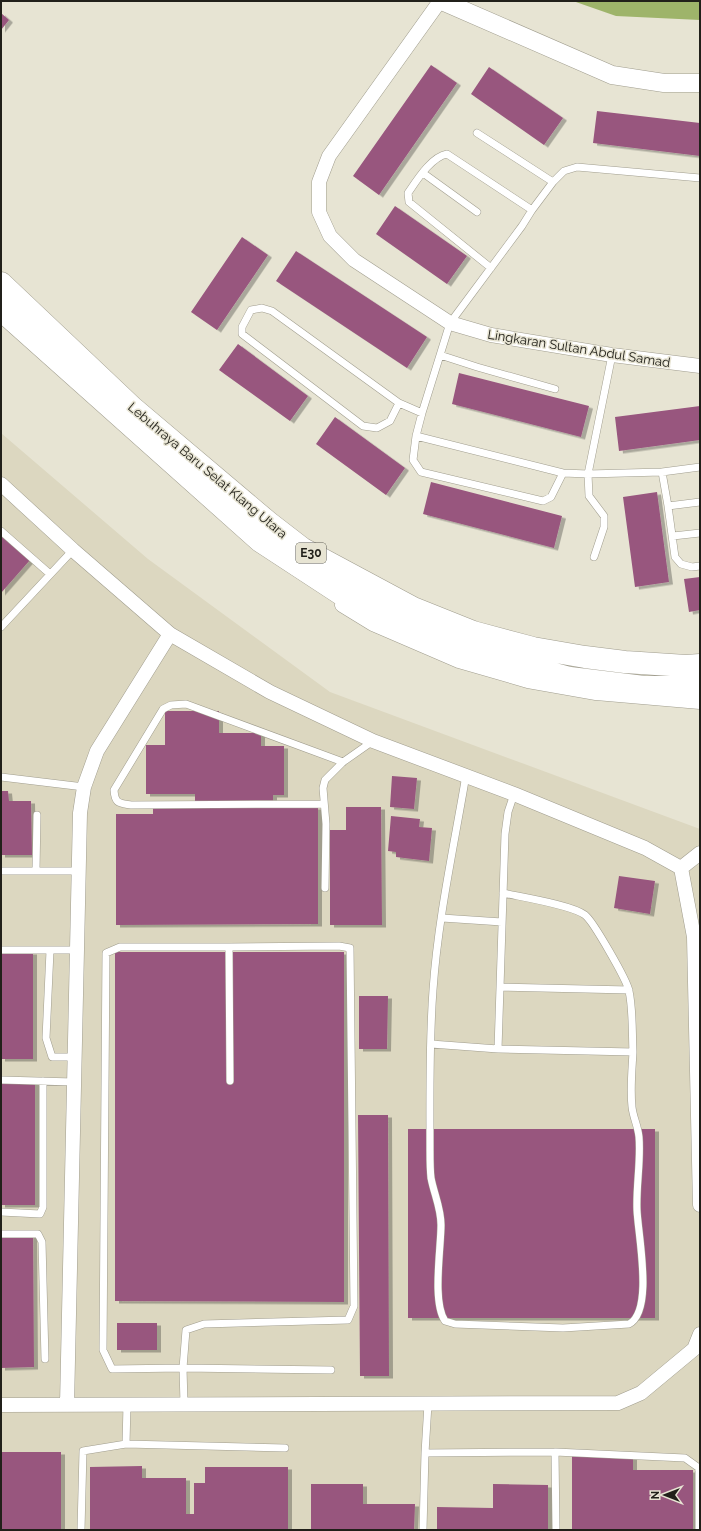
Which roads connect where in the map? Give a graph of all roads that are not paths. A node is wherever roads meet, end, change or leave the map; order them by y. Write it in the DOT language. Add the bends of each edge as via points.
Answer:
graph roads {
  1 [pos="441,1"];
  2 [pos="700,83"];
  3 [pos="477,133"];
  4 [pos="422,173"];
  5 [pos="700,178"];
  6 [pos="553,182"];
  7 [pos="532,210"];
  8 [pos="477,212"];
  9 [pos="491,268"];
  10 [pos="1,283"];
  11 [pos="1,310"];
  12 [pos="450,323"];
  13 [pos="440,355"];
  14 [pos="612,355"];
  15 [pos="700,366"];
  16 [pos="555,389"];
  17 [pos="399,403"];
  18 [pos="422,413"];
  19 [pos="416,436"];
  20 [pos="700,468"];
  21 [pos="563,472"];
  22 [pos="662,472"];
  23 [pos="588,474"];
  24 [pos="1,484"];
  25 [pos="700,502"];
  26 [pos="668,506"];
  27 [pos="1,531"];
  28 [pos="700,533"];
  29 [pos="673,536"];
  30 [pos="260,541"];
  31 [pos="73,550"];
  32 [pos="594,557"];
  33 [pos="700,566"];
  34 [pos="50,574"];
  35 [pos="1,627"];
  36 [pos="170,634"];
  37 [pos="700,665"];
  38 [pos="700,687"];
  39 [pos="700,702"];
  40 [pos="373,741"];
  41 [pos="343,762"];
  42 [pos="466,775"];
  43 [pos="1,777"];
  44 [pos="84,787"];
  45 [pos="514,794"];
  46 [pos="324,804"];
  47 [pos="37,815"];
  48 [pos="700,853"];
  49 [pos="681,868"];
  50 [pos="36,870"];
  51 [pos="79,870"];
  52 [pos="1,871"];
  53 [pos="325,888"];
  54 [pos="503,893"];
  55 [pos="442,918"];
  56 [pos="502,922"];
  57 [pos="229,947"];
  58 [pos="1,950"];
  59 [pos="77,950"];
  60 [pos="50,951"];
  61 [pos="500,987"];
  62 [pos="629,990"];
  63 [pos="698,1012"];
  64 [pos="431,1044"];
  65 [pos="498,1049"];
  66 [pos="633,1052"];
  67 [pos="75,1057"];
  68 [pos="1,1080"];
  69 [pos="43,1081"];
  70 [pos="230,1081"];
  71 [pos="74,1082"];
  72 [pos="699,1149"];
  73 [pos="700,1205"];
  74 [pos="1,1212"];
  75 [pos="1,1234"];
  76 [pos="700,1334"];
  77 [pos="45,1358"];
  78 [pos="183,1368"];
  79 [pos="331,1370"];
  80 [pos="184,1404"];
  81 [pos="428,1404"];
  82 [pos="1,1405"];
  83 [pos="67,1405"];
  84 [pos="127,1405"];
  85 [pos="126,1444"];
  86 [pos="285,1448"];
  87 [pos="555,1452"];
  88 [pos="425,1453"];
  89 [pos="81,1530"];
  90 [pos="423,1530"];
  91 [pos="556,1530"];
  92 [pos="699,1530"];
  1 -- 2 [label="street" via="612,75 664,83"];
  1 -- 12 [label="street, Lingkaran Sultan Abdul Samad" via="330,156 319,182 320,212 330,236 354,260"];
  3 -- 6 [label="lane"];
  4 -- 7 [label="lane" via="440,155 447,154"];
  4 -- 8 [label="lane"];
  4 -- 9 [label="lane" via="408,192 409,202"];
  5 -- 6 [label="lane" via="577,167 564,170"];
  6 -- 7 [label="lane"];
  7 -- 9 [label="lane"];
  9 -- 12 [label="lane"];
  10 -- 37 [label="highway, Lebuhraya Baru Selat Klang Utara / E30" via="133,408 303,549 413,608 473,632 533,648 585,657 625,662"];
  11 -- 30 [label="highway, Lebuhraya Baru Selat Klang Utara / E30"];
  12 -- 13 [label="lane"];
  12 -- 14 [label="street, Lingkaran Sultan Abdul Samad" via="491,335"];
  13 -- 16 [label="lane"];
  13 -- 18 [label="lane"];
  14 -- 15 [label="street, Lingkaran Sultan Abdul Samad"];
  14 -- 23 [label="lane"];
  17 -- 17 [label="lane" via="390,421 376,428 363,426 242,334 242,327 251,310 262,308 272,311"];
  17 -- 18 [label="lane"];
  18 -- 19 [label="lane"];
  19 -- 21 [label="lane"];
  19 -- 21 [label="lane" via="413,460 421,472 543,501 551,497"];
  20 -- 22 [label="lane"];
  21 -- 23 [label="lane"];
  22 -- 23 [label="lane"];
  22 -- 26 [label="lane"];
  23 -- 32 [label="lane" via="589,496 604,516 604,527"];
  24 -- 31 [label="street"];
  25 -- 26 [label="lane"];
  26 -- 29 [label="lane"];
  27 -- 34 [label="lane"];
  28 -- 29 [label="lane"];
  29 -- 33 [label="lane" via="675,557 681,564"];
  30 -- 38 [label="highway, Lebuhraya Baru Selat Klang Utara / E30" via="340,594 411,629 466,650 570,678 644,686"];
  30 -- 39 [label="street" via="321,592 373,624 459,661 528,681 596,693"];
  31 -- 34 [label="lane"];
  31 -- 36 [label="street"];
  34 -- 35 [label="lane"];
  36 -- 40 [label="street" via="270,692"];
  36 -- 44 [label="street" via="97,751"];
  40 -- 41 [label="lane"];
  40 -- 42 [label="street"];
  41 -- 46 [label="lane" via="325,780"];
  41 -- 46 [label="lane" via="186,704 171,705 163,709 114,790 114,798 118,802 130,805"];
  42 -- 45 [label="street"];
  42 -- 55 [label="lane"];
  43 -- 44 [label="lane"];
  44 -- 51 [label="street" via="80,813"];
  45 -- 49 [label="street" via="645,848"];
  45 -- 54 [label="lane" via="505,834"];
  46 -- 53 [label="lane"];
  47 -- 50 [label="lane"];
  48 -- 49 [label="street"];
  49 -- 63 [label="street" via="694,937"];
  50 -- 51 [label="lane"];
  50 -- 52 [label="lane"];
  51 -- 59 [label="street"];
  54 -- 56 [label="lane"];
  54 -- 62 [label="lane" via="573,909 585,915 596,928"];
  55 -- 56 [label="lane"];
  55 -- 64 [label="lane" via="432,991"];
  56 -- 61 [label="lane"];
  57 -- 70 [label="lane"];
  57 -- 78 [label="lane" via="120,947 106,953 103,1350 112,1369"];
  57 -- 78 [label="lane" via="350,948 354,1306 348,1320 204,1324 186,1330"];
  58 -- 60 [label="lane"];
  59 -- 60 [label="lane"];
  59 -- 67 [label="street"];
  60 -- 67 [label="lane" via="46,1038 52,1057"];
  61 -- 62 [label="lane"];
  61 -- 65 [label="lane"];
  62 -- 66 [label="lane"];
  63 -- 72 [label="street"];
  64 -- 65 [label="lane"];
  64 -- 66 [label="lane" via="430,1153 431,1177 441,1224 438,1296 440,1311 450,1323 477,1326 619,1326 634,1322 638,1317 643,1271 637,1211 639,1139 632,1107"];
  65 -- 66 [label="lane"];
  67 -- 71 [label="street"];
  68 -- 69 [label="lane"];
  69 -- 71 [label="lane"];
  69 -- 74 [label="lane" via="43,1207 40,1214"];
  71 -- 83 [label="street"];
  72 -- 73 [label="street"];
  75 -- 77 [label="lane" via="38,1234 42,1242"];
  76 -- 81 [label="street" via="694,1349 641,1393 618,1403"];
  78 -- 79 [label="lane"];
  78 -- 80 [label="lane"];
  80 -- 81 [label="street"];
  80 -- 84 [label="street"];
  81 -- 88 [label="lane"];
  82 -- 83 [label="street"];
  83 -- 84 [label="street"];
  84 -- 85 [label="lane"];
  85 -- 86 [label="lane"];
  85 -- 89 [label="lane" via="83,1451"];
  87 -- 88 [label="lane"];
  87 -- 91 [label="lane"];
  87 -- 92 [label="lane" via="686,1458 699,1468"];
  88 -- 90 [label="lane"];
}
